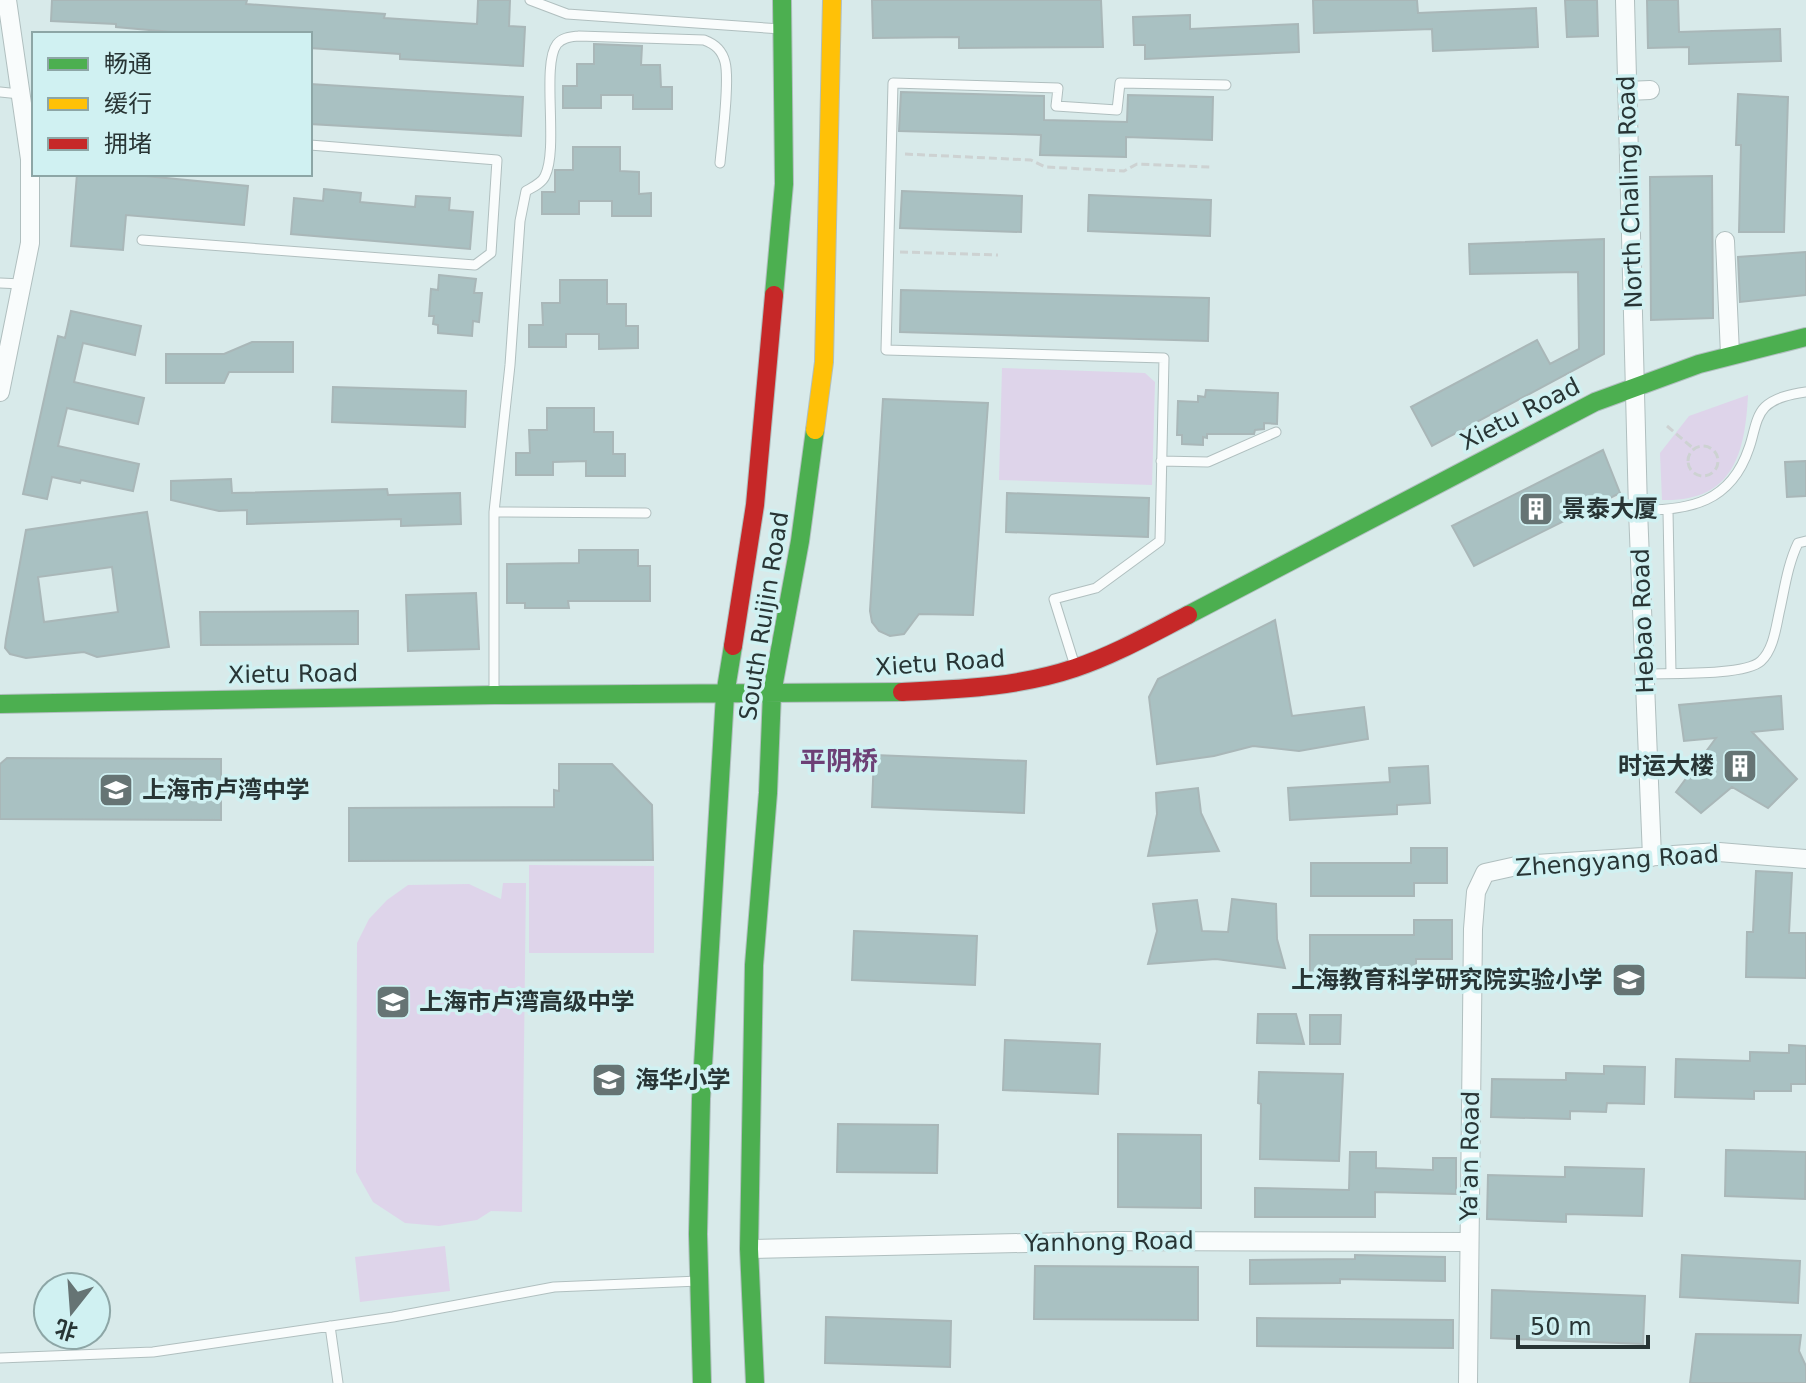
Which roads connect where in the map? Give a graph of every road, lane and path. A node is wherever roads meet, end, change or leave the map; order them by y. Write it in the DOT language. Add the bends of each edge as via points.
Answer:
graph roads {
  1 [pos="7,0"];
  2 [pos="530,0"];
  3 [pos="782,0"];
  4 [pos="832,0"];
  5 [pos="1625,0"];
  6 [pos="781,29"];
  7 [pos="1226,85"];
  8 [pos="1650,90"];
  9 [pos="1627,91"];
  10 [pos="0,92"];
  11 [pos="20,94"];
  12 [pos="29,123"];
  13 [pos="312,145"];
  14 [pos="891,154"];
  15 [pos="720,163"];
  16 [pos="1210,167"];
  17 [pos="142,240"];
  18 [pos="1725,241"];
  19 [pos="889,251"];
  20 [pos="998,255"];
  21 [pos="0,283"];
  22 [pos="22,284"];
  23 [pos="1806,337"];
  24 [pos="1730,354"];
  25 [pos="1635,385"];
  26 [pos="0,392"];
  27 [pos="1806,392"];
  28 [pos="1667,426"];
  29 [pos="1276,432"];
  30 [pos="1694,449"];
  31 [pos="1161,461"];
  32 [pos="1638,510"];
  33 [pos="1668,511"];
  34 [pos="494,512"];
  35 [pos="646,513"];
  36 [pos="1806,541"];
  37 [pos="1076,668"];
  38 [pos="1671,673"];
  39 [pos="1645,674"];
  40 [pos="772,693"];
  41 [pos="494,695"];
  42 [pos="725,695"];
  43 [pos="0,704"];
  44 [pos="1652,857"];
  45 [pos="1806,859"];
  46 [pos="1473,929"];
  47 [pos="1469,1242"];
  48 [pos="749,1249"];
  49 [pos="699,1281"];
  50 [pos="330,1326"];
  51 [pos="0,1358"];
  52 [pos="338,1383"];
  53 [pos="702,1383"];
  54 [pos="755,1383"];
  55 [pos="1468,1383"];
  1 -- 11 [label="street"];
  2 -- 6 [label="lane" via="567,14"];
  3 -- 6 [label="main road, South Ruijin Road"];
  4 -- 40 [label="main road, South Ruijin Road" via="824,362 800,541"];
  5 -- 9 [label="street, North Chaling Road"];
  6 -- 42 [label="main road, South Ruijin Road" via="783,199 755,505"];
  7 -- 14 [label="lane" via="1120,83 1117,110 1056,106 1058,88 893,83"];
  8 -- 9 [label="street"];
  9 -- 25 [label="street, North Chaling Road"];
  10 -- 11 [label="lane"];
  11 -- 12 [label="street"];
  12 -- 22 [label="street" via="30,243"];
  13 -- 17 [label="lane" via="497,160 491,253 475,265"];
  14 -- 16 [label="path" via="1031,160 1045,167 1124,171 1137,164"];
  14 -- 19 [label="lane"];
  15 -- 34 [label="lane" via="726,72 721,51 713,43 579,36 557,43 549,164 544,180 522,199"];
  18 -- 24 [label="street"];
  19 -- 20 [label="path"];
  19 -- 31 [label="lane" via="886,350 1164,358"];
  21 -- 22 [label="lane"];
  22 -- 26 [label="street"];
  23 -- 24 [label="main road, Xietu Road"];
  24 -- 25 [label="main road, Xietu Road"];
  25 -- 32 [label="street, Hebao Road"];
  25 -- 37 [label="main road, Xietu Road"];
  27 -- 33 [label="lane" via="1765,407 1749,451 1728,486 1711,498"];
  28 -- 30 [label="path"];
  29 -- 31 [label="lane" via="1208,462"];
  30 -- 30 [label="path" via="1708,447 1716,453 1717,467 1711,474 1692,471 1689,457"];
  31 -- 37 [label="lane" via="1160,541 1096,588 1054,599"];
  32 -- 33 [label="lane"];
  32 -- 39 [label="street, Hebao Road"];
  33 -- 38 [label="lane"];
  34 -- 35 [label="lane"];
  34 -- 41 [label="lane"];
  36 -- 38 [label="lane" via="1798,543 1790,560 1774,637 1760,663 1744,670"];
  37 -- 40 [label="main road, Xietu Road" via="970,689"];
  38 -- 39 [label="lane"];
  39 -- 44 [label="street, Hebao Road"];
  40 -- 42 [label="main road, Xietu Road"];
  40 -- 48 [label="main road, South Ruijin Road" via="754,965"];
  41 -- 42 [label="main road, Xietu Road"];
  41 -- 43 [label="main road, Xietu Road"];
  42 -- 49 [label="main road, South Ruijin Road" via="701,1099"];
  44 -- 45 [label="street, Zhengyang Road" via="1719,852"];
  44 -- 46 [label="street, Zhengyang Road" via="1521,865 1485,873 1476,892"];
  46 -- 47 [label="street, Ya'an Road"];
  47 -- 48 [label="street, Yanhong Road" via="1114,1241"];
  47 -- 55 [label="street, Ya'an Road"];
  48 -- 54 [label="main road, South Ruijin Road"];
  49 -- 50 [label="lane" via="554,1287"];
  49 -- 53 [label="main road, South Ruijin Road"];
  50 -- 51 [label="lane" via="153,1352"];
  50 -- 52 [label="lane"];
}
